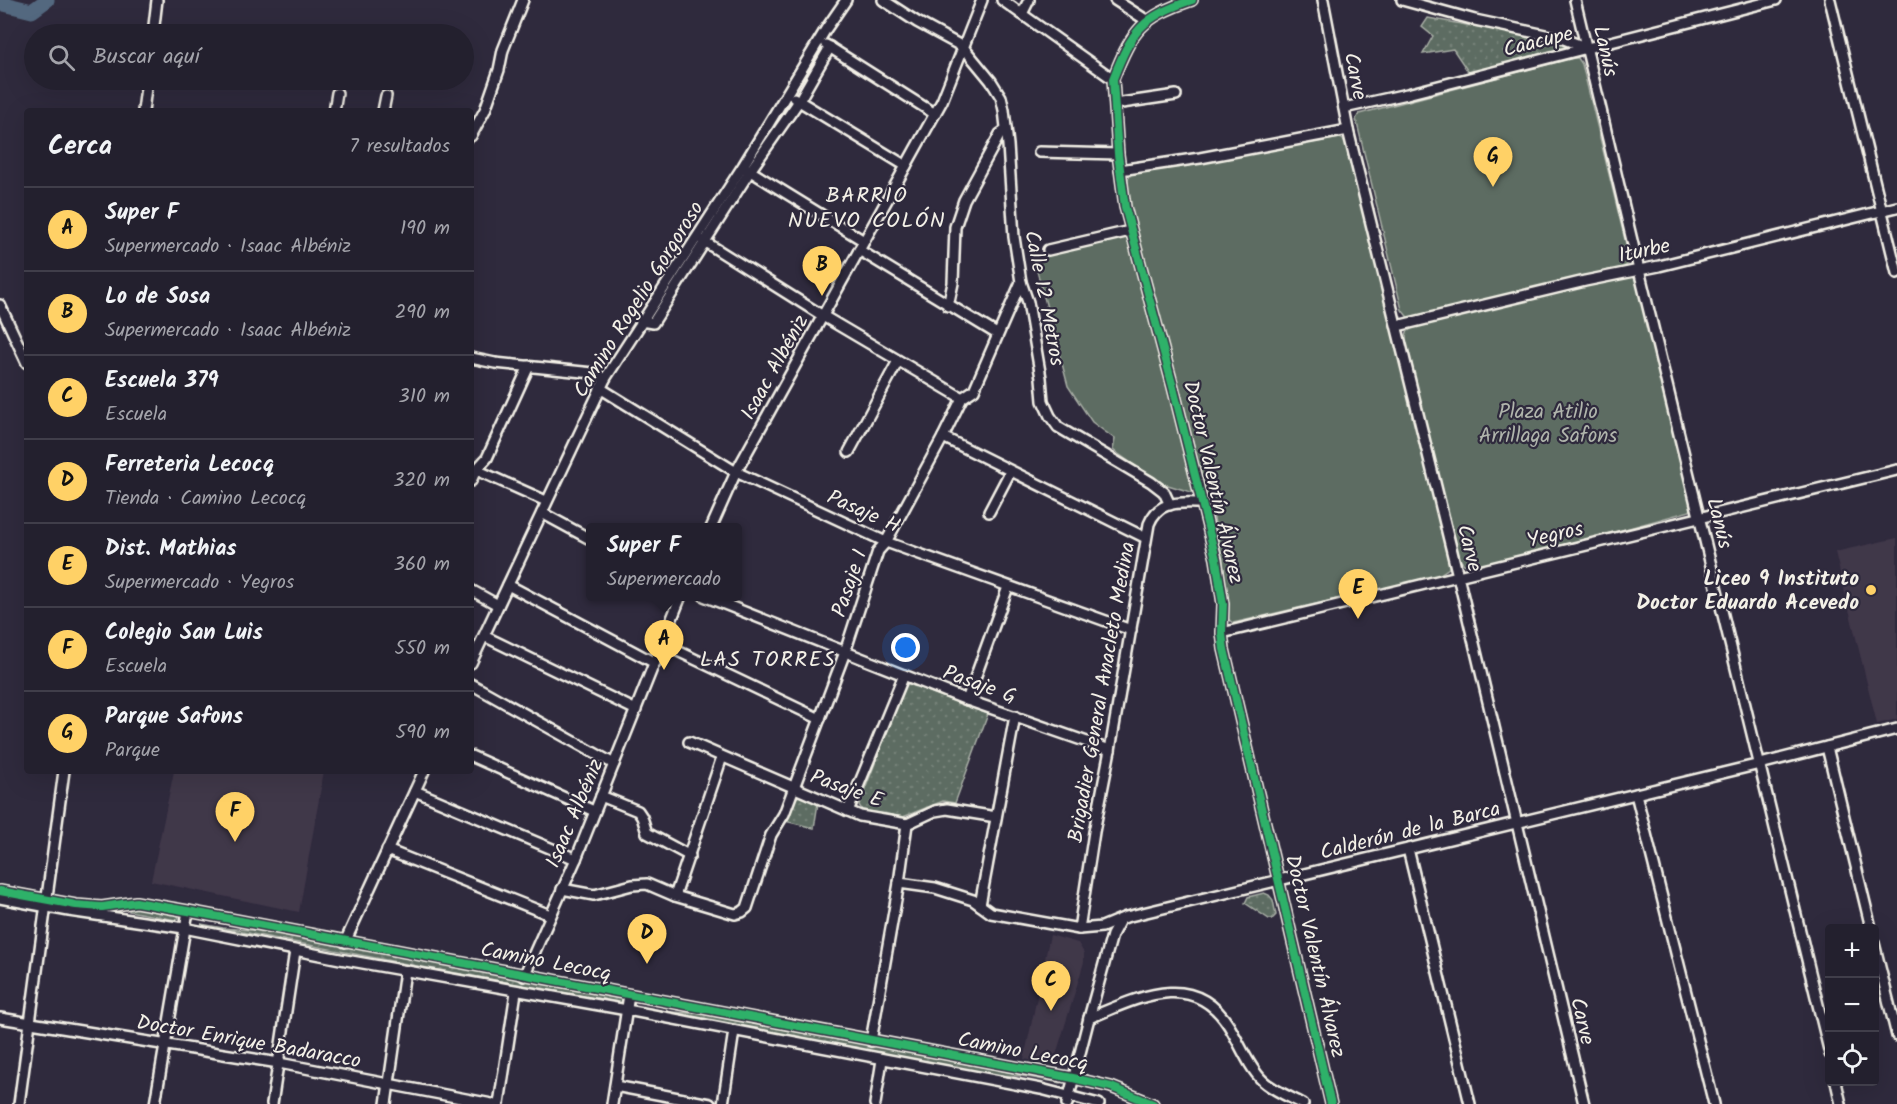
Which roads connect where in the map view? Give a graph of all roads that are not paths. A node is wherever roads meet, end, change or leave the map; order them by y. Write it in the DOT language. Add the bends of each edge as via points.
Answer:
graph roads {
  1 [pos="157,0"];
  2 [pos="523,0"];
  3 [pos="846,0"];
  4 [pos="883,0"];
  5 [pos="982,0"];
  6 [pos="1002,0"];
  7 [pos="1029,0"];
  8 [pos="1115,0"];
  9 [pos="1192,0"];
  10 [pos="1323,0"];
  11 [pos="1402,0"];
  12 [pos="1575,0"];
  13 [pos="1776,0"];
  14 [pos="1830,0"];
  15 [pos="1022,14"];
  16 [pos="1146,20"];
  17 [pos="154,24"];
  18 [pos="819,41"];
  19 [pos="830,47"];
  20 [pos="963,47"];
  21 [pos="1587,48"];
  22 [pos="1113,79"];
  23 [pos="146,90"];
  24 [pos="337,93"];
  25 [pos="787,93"];
  26 [pos="1176,95"];
  27 [pos="386,96"];
  28 [pos="799,100"];
  29 [pos="1115,104"];
  30 [pos="143,108"];
  31 [pos="334,108"];
  32 [pos="384,108"];
  33 [pos="1344,108"];
  34 [pos="935,114"];
  35 [pos="474,130"];
  36 [pos="1006,130"];
  37 [pos="1348,130"];
  38 [pos="1039,152"];
  39 [pos="1118,154"];
  40 [pos="906,166"];
  41 [pos="747,168"];
  42 [pos="1120,170"];
  43 [pos="1897,207"];
  44 [pos="1882,211"];
  45 [pos="1130,231"];
  46 [pos="701,240"];
  47 [pos="862,246"];
  48 [pos="1048,250"];
  49 [pos="1639,270"];
  50 [pos="1897,273"];
  51 [pos="1021,282"];
  52 [pos="0,305"];
  53 [pos="948,306"];
  54 [pos="823,316"];
  55 [pos="1397,326"];
  56 [pos="997,334"];
  57 [pos="24,357"];
  58 [pos="474,358"];
  59 [pos="898,361"];
  60 [pos="529,366"];
  61 [pos="603,384"];
  62 [pos="962,398"];
  63 [pos="943,437"];
  64 [pos="849,452"];
  65 [pos="474,468"];
  66 [pos="1897,470"];
  67 [pos="736,472"];
  68 [pos="1010,472"];
  69 [pos="546,501"];
  70 [pos="1203,503"];
  71 [pos="1170,505"];
  72 [pos="989,512"];
  73 [pos="542,513"];
  74 [pos="1700,518"];
  75 [pos="713,523"];
  76 [pos="586,536"];
  77 [pos="1146,538"];
  78 [pos="886,542"];
  79 [pos="1458,576"];
  80 [pos="508,585"];
  81 [pos="1008,587"];
  82 [pos="474,592"];
  83 [pos="679,601"];
  84 [pos="714,601"];
  85 [pos="498,604"];
  86 [pos="1131,630"];
  87 [pos="1222,633"];
  88 [pos="484,636"];
  89 [pos="663,644"];
  90 [pos="845,652"];
  91 [pos="474,657"];
  92 [pos="655,663"];
  93 [pos="904,675"];
  94 [pos="474,686"];
  95 [pos="967,700"];
  96 [pos="636,710"];
  97 [pos="1015,716"];
  98 [pos="820,719"];
  99 [pos="1897,729"];
  100 [pos="689,742"];
  101 [pos="1827,747"];
  102 [pos="1110,750"];
  103 [pos="474,757"];
  104 [pos="722,757"];
  105 [pos="614,764"];
  106 [pos="1760,764"];
  107 [pos="64,774"];
  108 [pos="423,774"];
  109 [pos="794,787"];
  110 [pos="415,791"];
  111 [pos="1636,794"];
  112 [pos="601,796"];
  113 [pos="594,811"];
  114 [pos="849,811"];
  115 [pos="996,817"];
  116 [pos="1518,823"];
  117 [pos="907,825"];
  118 [pos="1408,849"];
  119 [pos="387,850"];
  120 [pos="690,856"];
  121 [pos="576,859"];
  122 [pos="1280,880"];
  123 [pos="899,883"];
  124 [pos="562,889"];
  125 [pos="0,891"];
  126 [pos="675,896"];
  127 [pos="0,898"];
  128 [pos="47,904"];
  129 [pos="980,905"];
  130 [pos="188,911"];
  131 [pos="550,915"];
  132 [pos="1120,920"];
  133 [pos="1870,924"];
  134 [pos="184,928"];
  135 [pos="1079,929"];
  136 [pos="345,942"];
  137 [pos="295,951"];
  138 [pos="1879,960"];
  139 [pos="405,972"];
  140 [pos="524,976"];
  141 [pos="516,992"];
  142 [pos="629,995"];
  143 [pos="627,1010"];
  144 [pos="0,1018"];
  145 [pos="1089,1018"];
  146 [pos="31,1024"];
  147 [pos="734,1031"];
  148 [pos="1825,1033"];
  149 [pos="1897,1036"];
  150 [pos="871,1041"];
  151 [pos="165,1044"];
  152 [pos="882,1060"];
  153 [pos="279,1063"];
  154 [pos="1073,1078"];
  155 [pos="389,1084"];
  156 [pos="615,1086"];
  157 [pos="1837,1086"];
  158 [pos="1068,1099"];
  159 [pos="20,1104"];
  160 [pos="155,1104"];
  161 [pos="272,1104"];
  162 [pos="386,1104"];
  163 [pos="492,1104"];
  164 [pos="499,1104"];
  165 [pos="612,1104"];
  166 [pos="710,1104"];
  167 [pos="723,1104"];
  168 [pos="875,1104"];
  169 [pos="1099,1104"];
  170 [pos="1153,1104"];
  171 [pos="1303,1104"];
  172 [pos="1331,1104"];
  173 [pos="1470,1104"];
  174 [pos="1584,1104"];
  175 [pos="1714,1104"];
  176 [pos="1842,1104"];
  1 -- 17 [label="street"];
  2 -- 35 [label="street" via="485,110"];
  3 -- 18 [label="street, Camino Rogelio Gorgoroso"];
  4 -- 20 [label="street"];
  5 -- 20 [label="street, Isaac Albéniz"];
  6 -- 15 [label="street"];
  7 -- 15 [label="street"];
  8 -- 16 [label="street"];
  9 -- 16 [label="street"];
  10 -- 33 [label="street, Carve"];
  11 -- 21 [label="street"];
  12 -- 21 [label="street, Lanús"];
  13 -- 21 [label="street, Caacupe"];
  14 -- 44 [label="street"];
  15 -- 22 [label="street"];
  16 -- 22 [label="street" via="1131,40"];
  18 -- 19 [label="street"];
  18 -- 25 [label="street, Camino Rogelio Gorgoroso"];
  19 -- 28 [label="street"];
  19 -- 34 [label="street"];
  20 -- 34 [label="street, Isaac Albéniz"];
  20 -- 36 [label="street, Calle 12 Metros" via="997,88"];
  21 -- 33 [label="street, Caacupe"];
  21 -- 49 [label="street, Lanús"];
  22 -- 29 [label="street, Doctor Valentín Álvarez"];
  23 -- 30 [label="street"];
  24 -- 31 [label="street"];
  25 -- 28 [label="street"];
  25 -- 41 [label="street, Camino Rogelio Gorgoroso"];
  26 -- 29 [label="street"];
  27 -- 32 [label="street"];
  28 -- 40 [label="street"];
  28 -- 41 [label="street"];
  29 -- 39 [label="street, Doctor Valentín Álvarez"];
  33 -- 37 [label="street, Carve"];
  34 -- 40 [label="street, Isaac Albéniz"];
  36 -- 51 [label="street, Calle 12 Metros" via="1010,205"];
  36 -- 53 [label="street" via="1000,134 955,227"];
  37 -- 42 [label="street"];
  37 -- 55 [label="street, Carve"];
  38 -- 39 [label="street"];
  39 -- 42 [label="street, Doctor Valentín Álvarez"];
  40 -- 47 [label="street, Isaac Albéniz"];
  41 -- 46 [label="street, Camino Rogelio Gorgoroso"];
  41 -- 47 [label="street"];
  42 -- 45 [label="street, Doctor Valentín Álvarez"];
  43 -- 44 [label="street, Iturbe"];
  44 -- 49 [label="street, Iturbe"];
  44 -- 50 [label="street"];
  45 -- 48 [label="street"];
  45 -- 70 [label="street, Doctor Valentín Álvarez"];
  46 -- 54 [label="street"];
  46 -- 61 [label="street, Camino Rogelio Gorgoroso" via="641,321"];
  47 -- 53 [label="street"];
  47 -- 54 [label="street, Isaac Albéniz"];
  49 -- 55 [label="street, Iturbe"];
  49 -- 74 [label="street, Lanús"];
  51 -- 56 [label="street, Pasaje I"];
  51 -- 71 [label="street, Calle 12 Metros" via="1030,313 1042,401 1050,416 1058,427 1151,482 1164,492"];
  52 -- 57 [label="street"];
  53 -- 56 [label="street"];
  54 -- 59 [label="street"];
  54 -- 67 [label="street, Isaac Albéniz"];
  55 -- 79 [label="street, Carve"];
  56 -- 62 [label="street, Pasaje I" via="974,390"];
  58 -- 60 [label="street, Pasaje H"];
  59 -- 62 [label="street"];
  59 -- 64 [label="street"];
  60 -- 61 [label="street, Pasaje H" via="593,373"];
  60 -- 65 [label="street" via="487,459"];
  61 -- 67 [label="street, Pasaje H"];
  61 -- 69 [label="street, Camino Rogelio Gorgoroso"];
  62 -- 63 [label="street, Pasaje I"];
  63 -- 68 [label="street"];
  63 -- 78 [label="street, Pasaje I"];
  65 -- 69 [label="street"];
  66 -- 74 [label="street, Yegros"];
  67 -- 75 [label="street, Isaac Albéniz"];
  67 -- 78 [label="street, Pasaje H"];
  68 -- 72 [label="street"];
  68 -- 77 [label="street"];
  69 -- 73 [label="street, Camino Rogelio Gorgoroso"];
  70 -- 71 [label="street"];
  70 -- 87 [label="street, Doctor Valentín Álvarez" via="1221,583"];
  71 -- 77 [label="street, Brigadier General Anacleto Medina" via="1155,513"];
  73 -- 76 [label="street"];
  73 -- 80 [label="street, Camino Rogelio Gorgoroso"];
  74 -- 79 [label="street, Yegros"];
  74 -- 106 [label="street, Lanús"];
  77 -- 86 [label="street, Brigadier General Anacleto Medina"];
  78 -- 81 [label="street, Pasaje H"];
  78 -- 90 [label="street, Pasaje I" via="878,551"];
  79 -- 87 [label="street, Yegros"];
  79 -- 116 [label="street, Carve"];
  80 -- 85 [label="street, Camino Rogelio Gorgoroso"];
  80 -- 92 [label="street"];
  81 -- 86 [label="street, Pasaje H"];
  81 -- 95 [label="street"];
  82 -- 85 [label="street"];
  83 -- 89 [label="street, Isaac Albéniz"];
  84 -- 90 [label="street, Pasaje G"];
  85 -- 88 [label="street, Camino Rogelio Gorgoroso"];
  86 -- 102 [label="street, Brigadier General Anacleto Medina"];
  87 -- 122 [label="street, Doctor Valentín Álvarez"];
  88 -- 91 [label="street, Camino Rogelio Gorgoroso"];
  88 -- 96 [label="street"];
  89 -- 92 [label="street, Isaac Albéniz"];
  89 -- 98 [label="street"];
  90 -- 93 [label="street, Pasaje G"];
  90 -- 98 [label="street, Pasaje I"];
  92 -- 96 [label="street, Isaac Albéniz"];
  93 -- 95 [label="street, Pasaje G"];
  93 -- 114 [label="street"];
  94 -- 105 [label="street"];
  95 -- 97 [label="street, Pasaje G"];
  96 -- 105 [label="street, Isaac Albéniz"];
  97 -- 102 [label="street, Pasaje G"];
  97 -- 115 [label="street"];
  98 -- 109 [label="street, Pasaje I"];
  99 -- 101 [label="street, Calderón de la Barca"];
  100 -- 104 [label="street, Pasaje E"];
  101 -- 106 [label="street, Calderón de la Barca"];
  101 -- 133 [label="street"];
  102 -- 135 [label="street, Brigadier General Anacleto Medina"];
  103 -- 113 [label="street"];
  104 -- 109 [label="street, Pasaje E"];
  104 -- 120 [label="street"];
  105 -- 112 [label="street, Isaac Albéniz"];
  106 -- 111 [label="street, Calderón de la Barca"];
  106 -- 148 [label="street, Lanús"];
  107 -- 128 [label="street"];
  108 -- 110 [label="street"];
  109 -- 114 [label="street, Pasaje E"];
  109 -- 126 [label="street, Pasaje I" via="771,835 747,908 735,914"];
  110 -- 119 [label="street"];
  110 -- 121 [label="street"];
  111 -- 116 [label="street, Calderón de la Barca"];
  111 -- 175 [label="street"];
  112 -- 113 [label="street, Isaac Albéniz"];
  112 -- 120 [label="street" via="638,811 647,833"];
  113 -- 121 [label="street, Isaac Albéniz"];
  114 -- 117 [label="street, Pasaje E"];
  115 -- 117 [label="street, Pasaje E" via="939,809"];
  115 -- 129 [label="street"];
  116 -- 118 [label="street, Calderón de la Barca"];
  116 -- 174 [label="street, Carve"];
  117 -- 123 [label="street"];
  118 -- 122 [label="street, Calderón de la Barca"];
  118 -- 173 [label="street"];
  119 -- 131 [label="street"];
  119 -- 136 [label="street"];
  120 -- 126 [label="street"];
  121 -- 124 [label="street, Isaac Albéniz"];
  122 -- 132 [label="street, Calderón de la Barca"];
  122 -- 172 [label="street, Doctor Valentín Álvarez"];
  123 -- 129 [label="street, Calderón de la Barca" via="935,888"];
  123 -- 150 [label="street"];
  124 -- 126 [label="street" via="594,895 647,884"];
  124 -- 131 [label="street, Isaac Albéniz"];
  125 -- 128 [label="street, Camino Lecocq"];
  127 -- 128 [label="street, Camino Lecocq"];
  128 -- 130 [label="street, Camino Lecocq" via="102,907 136,902"];
  128 -- 134 [label="street, Camino Lecocq"];
  128 -- 146 [label="street"];
  129 -- 135 [label="street, Calderón de la Barca" via="992,913"];
  130 -- 134 [label="street"];
  130 -- 136 [label="street, Camino Lecocq"];
  131 -- 140 [label="street, Isaac Albéniz"];
  132 -- 135 [label="street, Calderón de la Barca" via="1093,930"];
  132 -- 145 [label="street" via="1112,935"];
  134 -- 137 [label="street, Camino Lecocq"];
  134 -- 151 [label="street"];
  136 -- 140 [label="street, Camino Lecocq"];
  137 -- 139 [label="street, Camino Lecocq"];
  137 -- 153 [label="street"];
  138 -- 149 [label="street"];
  139 -- 141 [label="street, Camino Lecocq"];
  139 -- 155 [label="street"];
  140 -- 142 [label="street, Camino Lecocq"];
  141 -- 143 [label="street, Camino Lecocq"];
  141 -- 164 [label="street"];
  142 -- 143 [label="street"];
  142 -- 150 [label="street, Camino Lecocq"];
  143 -- 147 [label="street, Camino Lecocq"];
  143 -- 156 [label="street"];
  144 -- 146 [label="street, Doctor Enrique Badaracco"];
  145 -- 154 [label="street"];
  145 -- 171 [label="street" via="1158,993 1188,994 1210,1006 1228,1023 1260,1079"];
  146 -- 151 [label="street, Doctor Enrique Badaracco"];
  146 -- 159 [label="street"];
  147 -- 152 [label="street, Camino Lecocq"];
  147 -- 167 [label="street"];
  150 -- 154 [label="street, Camino Lecocq"];
  151 -- 153 [label="street, Doctor Enrique Badaracco"];
  151 -- 160 [label="street"];
  152 -- 158 [label="street, Camino Lecocq"];
  152 -- 168 [label="street"];
  153 -- 155 [label="street, Doctor Enrique Badaracco"];
  153 -- 161 [label="street"];
  154 -- 158 [label="street"];
  154 -- 170 [label="street, Camino Lecocq"];
  155 -- 162 [label="street"];
  155 -- 163 [label="street, Doctor Enrique Badaracco"];
  156 -- 165 [label="street"];
  156 -- 166 [label="street"];
  157 -- 176 [label="street"];
  158 -- 169 [label="street, Camino Lecocq"];
}
